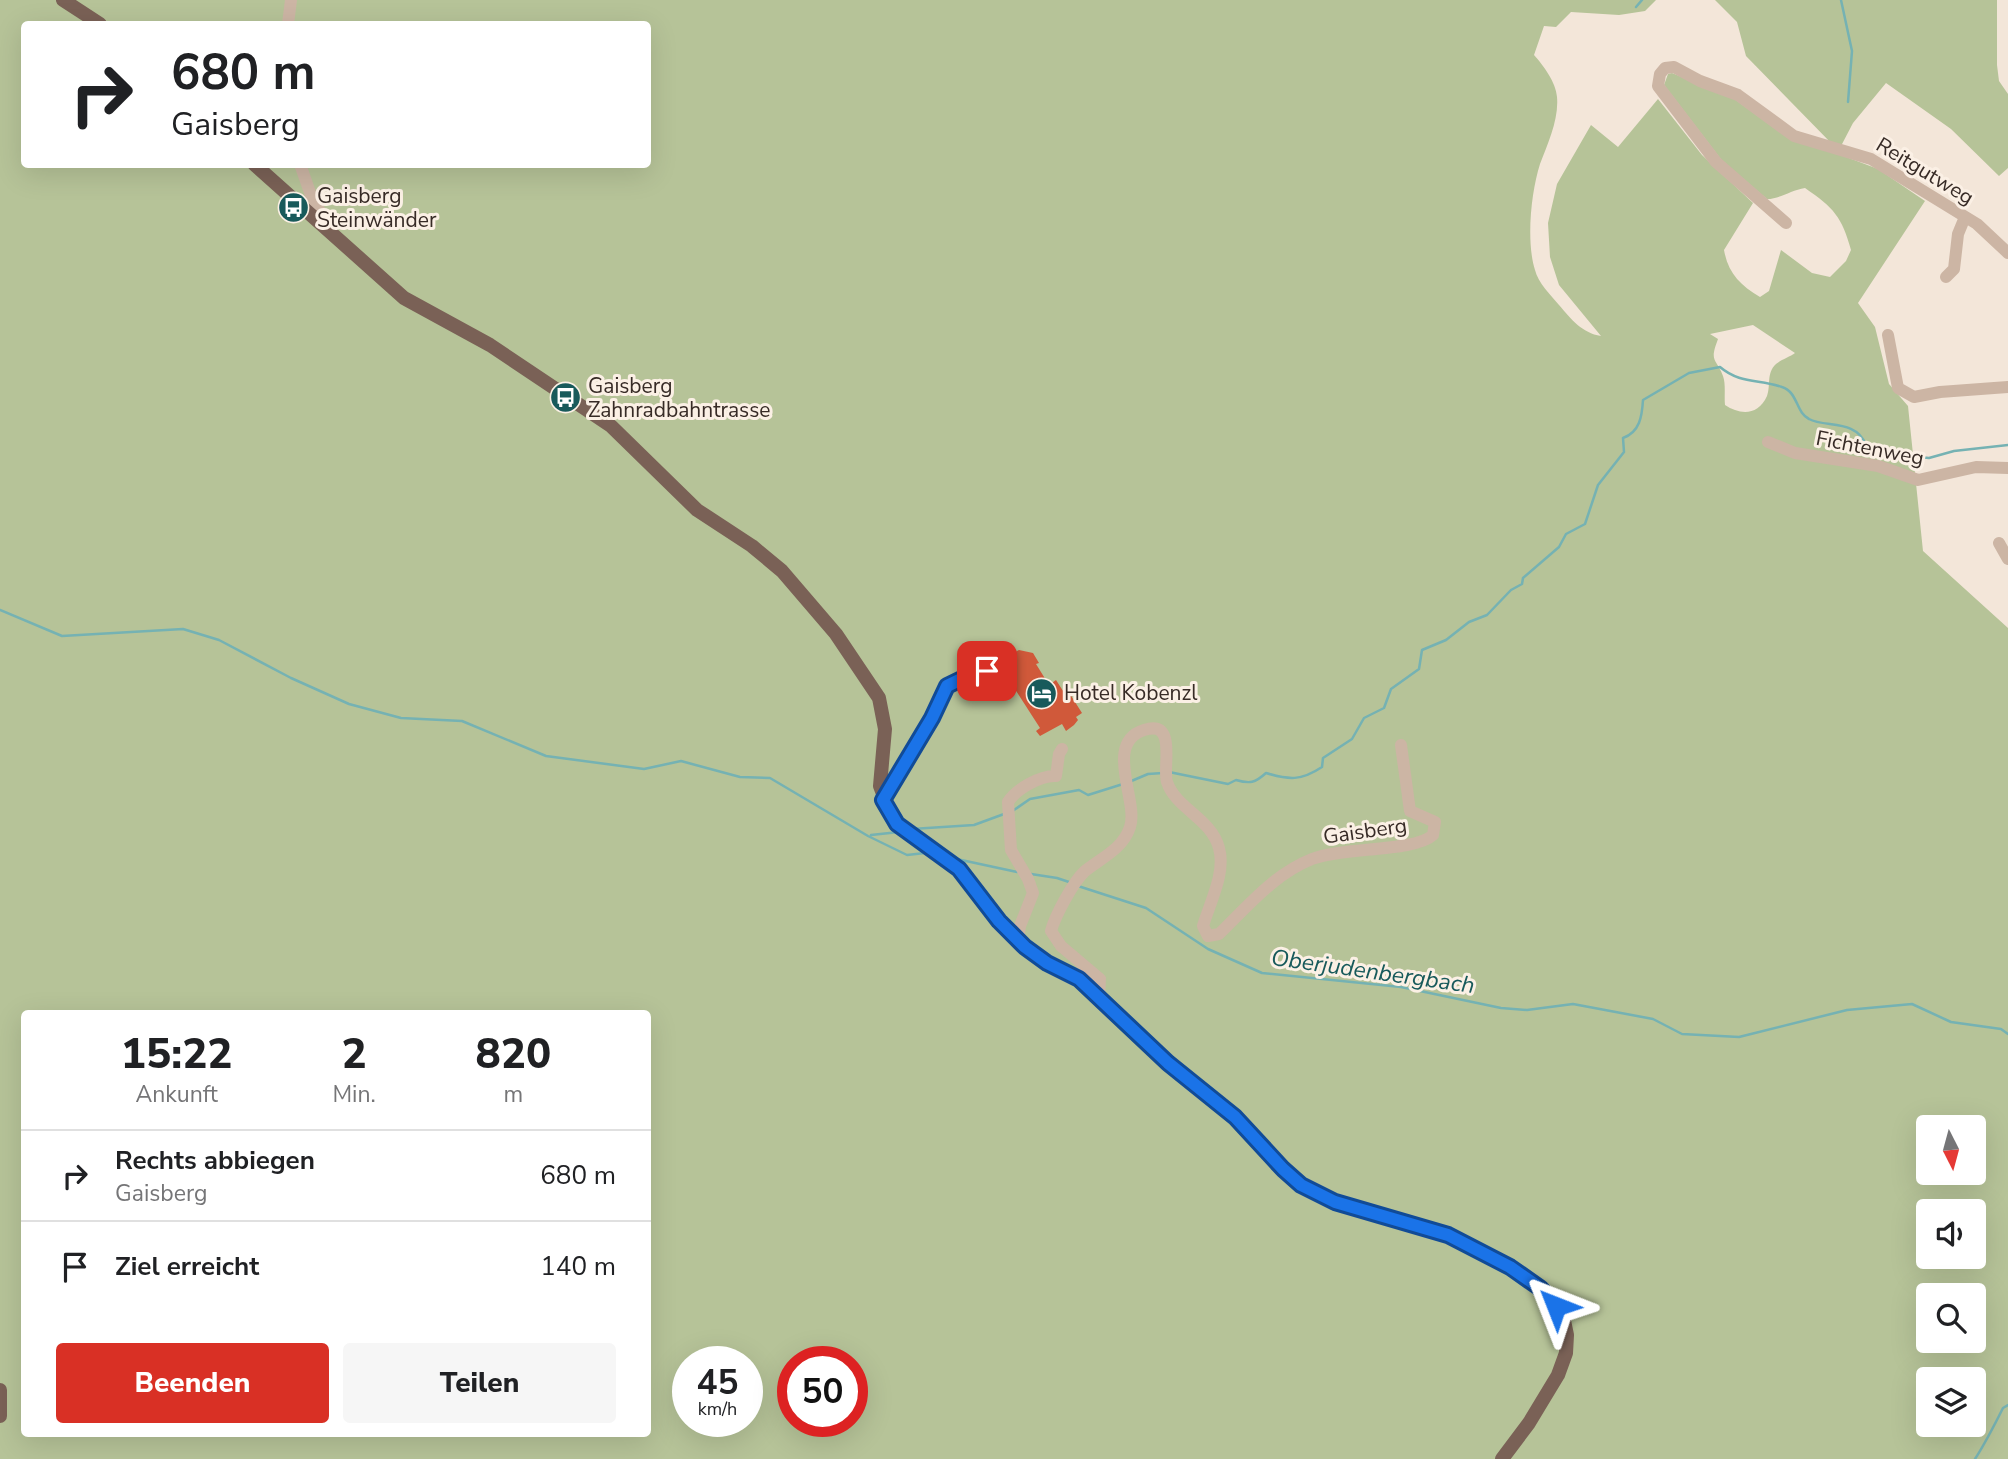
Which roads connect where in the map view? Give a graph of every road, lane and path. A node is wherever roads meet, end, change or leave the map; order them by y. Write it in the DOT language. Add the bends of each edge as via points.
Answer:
graph roads {
  1 [pos="63,0"];
  2 [pos="290,0"];
  3 [pos="95,21"];
  4 [pos="288,21"];
  5 [pos="258,168"];
  6 [pos="301,168"];
  7 [pos="1965,217"];
  8 [pos="1786,223"];
  9 [pos="324,228"];
  10 [pos="2008,253"];
  11 [pos="1946,277"];
  12 [pos="1888,334"];
  13 [pos="2008,387"];
  14 [pos="1768,442"];
  15 [pos="2008,468"];
  16 [pos="1999,543"];
  17 [pos="2008,559"];
  18 [pos="1003,687"];
  19 [pos="1401,746"];
  20 [pos="1062,749"];
  21 [pos="885,803"];
  22 [pos="1018,941"];
  23 [pos="1100,997"];
  24 [pos="0,1390"];
  25 [pos="0,1416"];
  26 [pos="1502,1459"];
  1 -- 3 [label="main road"];
  2 -- 4 [label="street"];
  5 -- 9 [label="main road"];
  6 -- 9 [label="street" via="313,201 327,221"];
  7 -- 8 [label="street, Reitgutweg" via="1867,157 1799,138 1738,95 1674,67 1663,69 1658,88 1711,157"];
  7 -- 10 [label="street, Reitgutweg"];
  7 -- 11 [label="street" via="1958,230 1954,269"];
  9 -- 21 [label="main road" via="404,298 490,345 627,439 697,510 776,565 836,634 881,702 885,729 880,781"];
  12 -- 13 [label="street" via="1898,388 1906,395"];
  14 -- 15 [label="street, Fichtenweg" via="1795,453 1869,464 1918,480 1976,467"];
  16 -- 17 [label="street"];
  18 -- 21 [label="street" via="995,676 982,671 947,686"];
  19 -- 23 [label="street, Gaisberg" via="1410,811 1435,822 1433,835 1420,843 1312,859 1276,878 1219,934 1208,936 1203,926 1219,875 1219,848 1207,825 1168,786 1167,746 1160,731 1136,734 1125,749 1124,761 1130,827 1120,845 1079,878 1051,932 1060,946 1100,979"];
  20 -- 22 [label="street" via="1056,776 1041,778 1007,802 1011,850 1033,895"];
  21 -- 22 [label="main road" via="900,827 959,869"];
  22 -- 23 [label="main road"];
  23 -- 26 [label="main road" via="1310,1190 1354,1209 1448,1235 1510,1267 1556,1306 1567,1335 1562,1364 1529,1423"];
  24 -- 25 [label="main road"];
}
